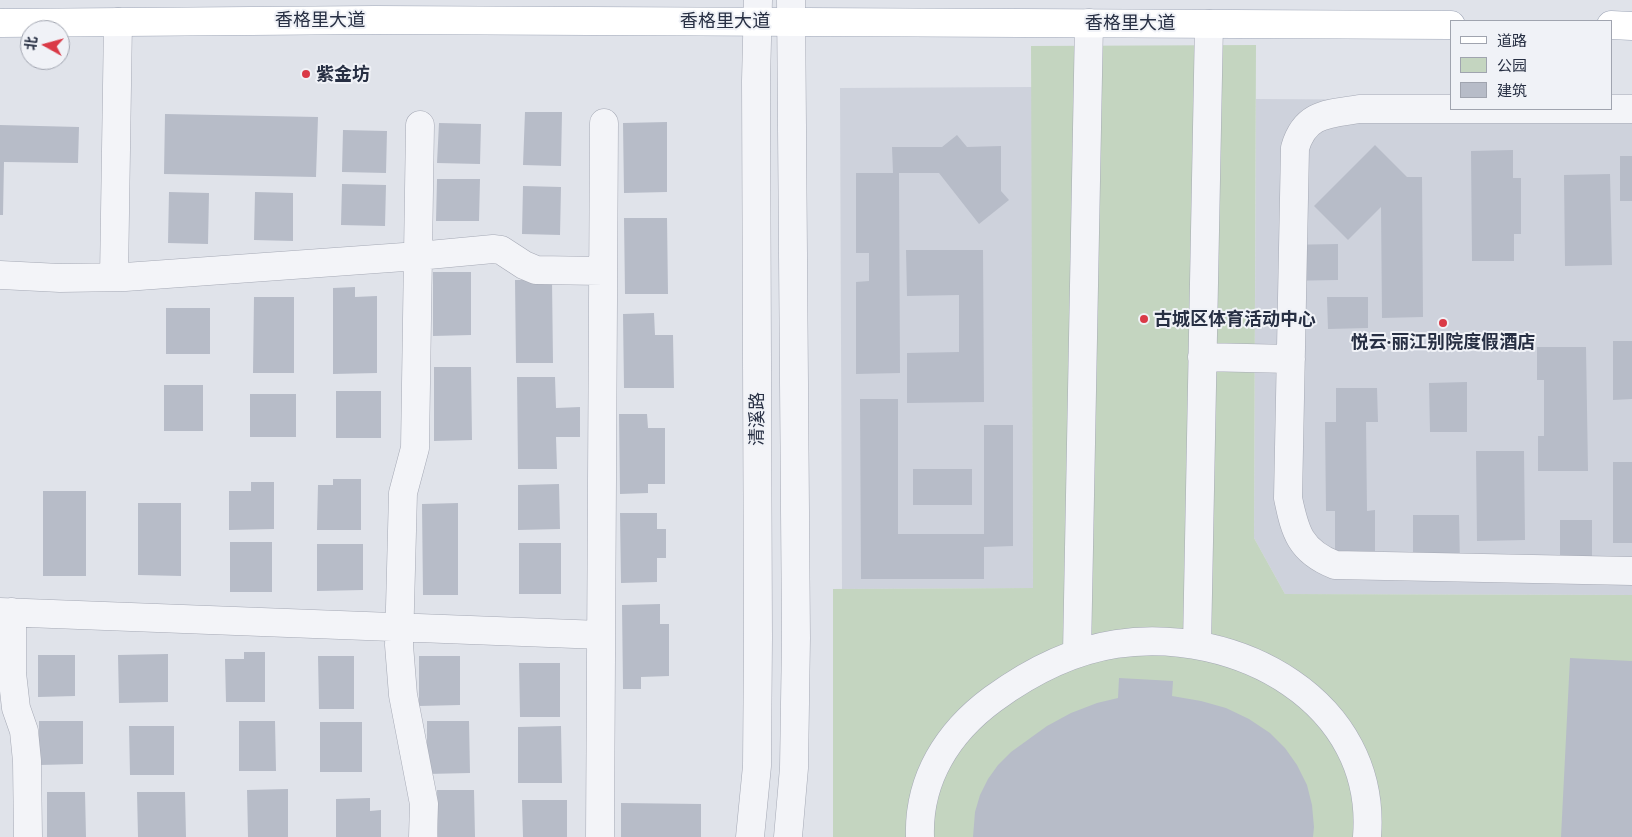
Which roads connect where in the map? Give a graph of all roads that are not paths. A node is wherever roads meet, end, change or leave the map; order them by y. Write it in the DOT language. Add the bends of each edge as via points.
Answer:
graph roads {
  1 [pos="757,11"];
  2 [pos="791,11"];
  3 [pos="0,22"];
  4 [pos="118,22"];
  5 [pos="1089,23"];
  6 [pos="1209,24"];
  7 [pos="1450,25"];
  8 [pos="1612,26"];
  9 [pos="1632,26"];
  10 [pos="1450,109"];
  11 [pos="1612,109"];
  12 [pos="1632,109"];
  13 [pos="604,123"];
  14 [pos="420,125"];
  15 [pos="418,256"];
  16 [pos="603,271"];
  17 [pos="0,275"];
  18 [pos="114,277"];
  19 [pos="1202,357"];
  20 [pos="1291,359"];
  21 [pos="1632,571"];
  22 [pos="6,612"];
  23 [pos="400,627"];
  24 [pos="601,635"];
  25 [pos="1197,646"];
  26 [pos="1077,653"];
  27 [pos="28,837"];
  28 [pos="423,837"];
  29 [pos="600,837"];
  30 [pos="750,837"];
  31 [pos="788,837"];
  32 [pos="920,837"];
  33 [pos="1367,837"];
  1 -- 2 [label="main road, 香格里大道"];
  1 -- 4 [label="main road, 香格里大道"];
  1 -- 30 [label="street, 清溪路" via="758,668 756,766"];
  2 -- 5 [label="main road, 香格里大道"];
  2 -- 31 [label="street" via="796,638 794,768"];
  3 -- 4 [label="main road, 香格里大道"];
  4 -- 18 [label="street"];
  5 -- 6 [label="main road, 香格里大道"];
  5 -- 26 [label="street"];
  6 -- 7 [label="main road, 香格里大道"];
  6 -- 19 [label="street"];
  8 -- 9 [label="main road"];
  10 -- 20 [label="street" via="1359,109 1325,114 1314,119 1298,137 1295,148"];
  11 -- 12 [label="street"];
  13 -- 16 [label="street"];
  14 -- 15 [label="street"];
  15 -- 16 [label="street" via="494,249 536,270"];
  15 -- 18 [label="street"];
  15 -- 23 [label="street" via="415,448 403,493"];
  16 -- 24 [label="street"];
  17 -- 18 [label="street"];
  19 -- 20 [label="street"];
  19 -- 25 [label="street"];
  20 -- 21 [label="street" via="1288,498 1299,536 1324,560 1335,565"];
  22 -- 23 [label="street"];
  22 -- 27 [label="street" via="16,708 24,731 27,761"];
  23 -- 24 [label="street"];
  23 -- 28 [label="street" via="403,695 424,804"];
  24 -- 29 [label="street"];
  25 -- 26 [label="street" via="1150,641 1116,644"];
  25 -- 33 [label="street" via="1245,658 1274,672 1303,691 1326,713 1344,738 1357,766 1365,796"];
  26 -- 32 [label="street" via="1018,680 957,730 930,775 923,801"];
}
